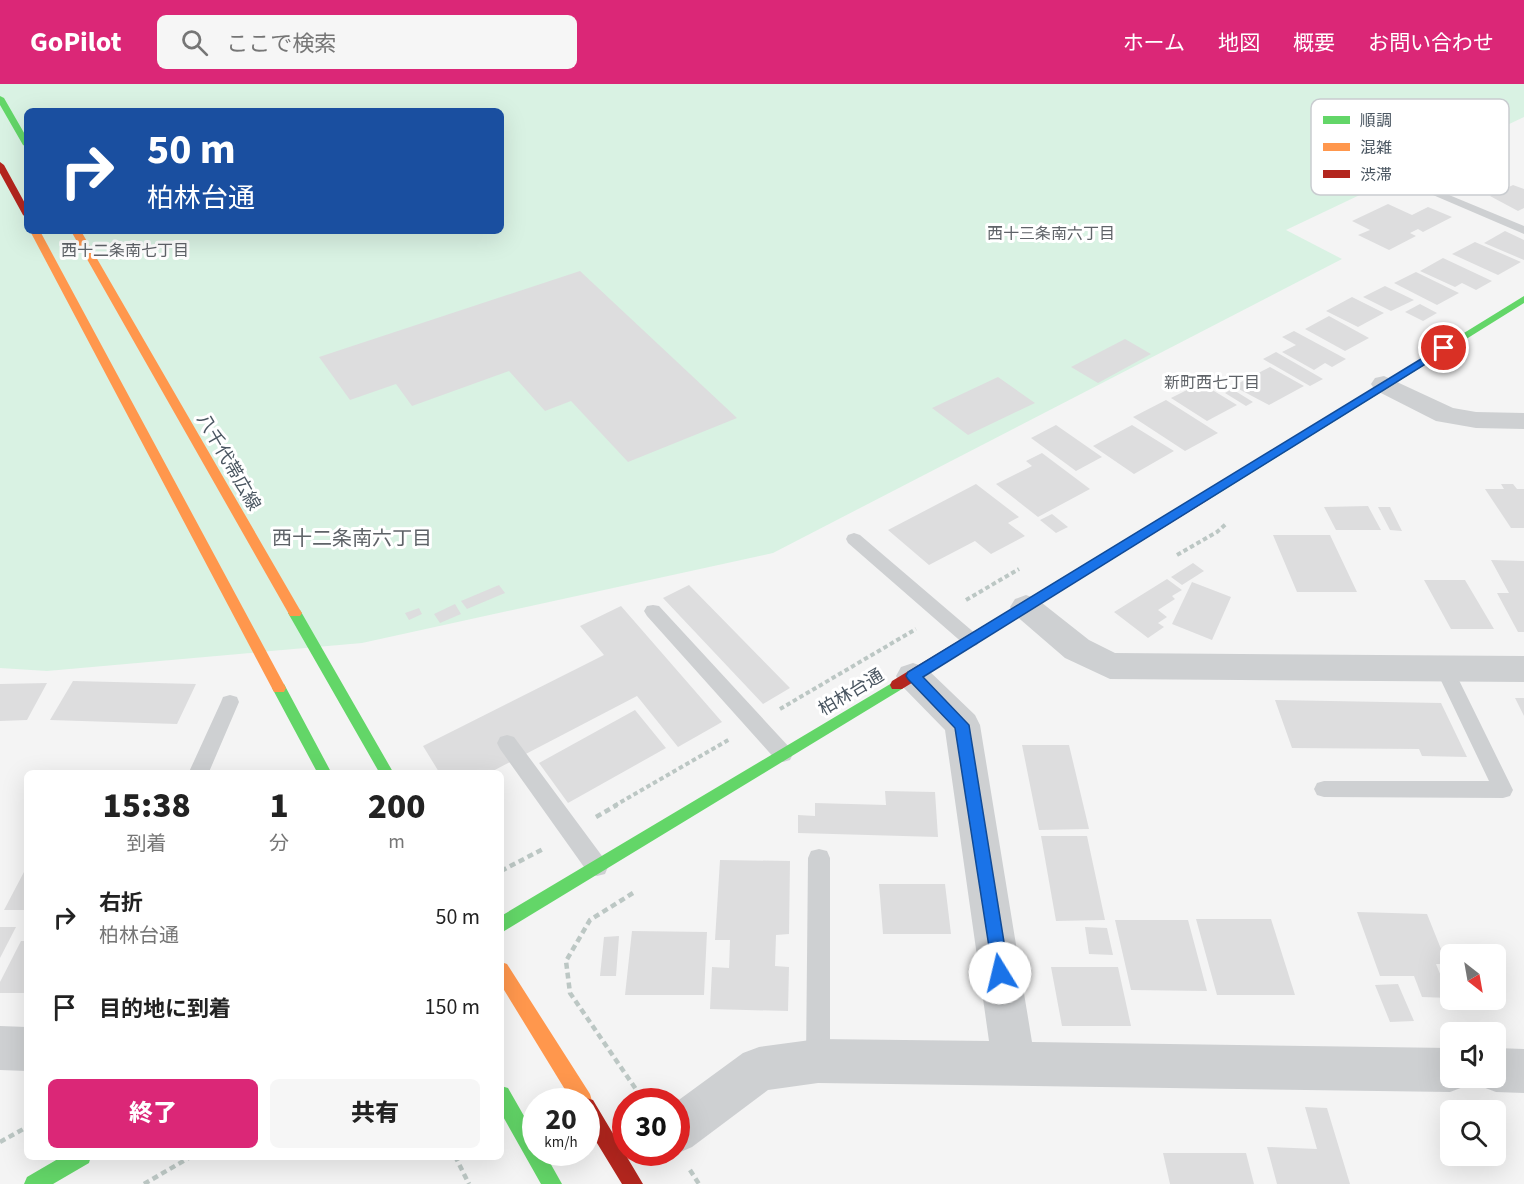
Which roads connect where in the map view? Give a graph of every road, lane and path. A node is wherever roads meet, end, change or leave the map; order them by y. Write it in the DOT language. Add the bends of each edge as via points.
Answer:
graph roads {
  1 [pos="0,98"];
  2 [pos="24,141"];
  3 [pos="0,165"];
  4 [pos="1442,195"];
  5 [pos="24,209"];
  6 [pos="1524,230"];
  7 [pos="37,234"];
  8 [pos="78,234"];
  9 [pos="1524,299"];
  10 [pos="1384,384"];
  11 [pos="1524,421"];
  12 [pos="1231,519"];
  13 [pos="854,539"];
  14 [pos="1176,556"];
  15 [pos="1026,607"];
  16 [pos="653,611"];
  17 [pos="971,640"];
  18 [pos="1444,668"];
  19 [pos="1524,669"];
  20 [pos="913,676"];
  21 [pos="230,702"];
  22 [pos="507,743"];
  23 [pos="783,754"];
  24 [pos="200,770"];
  25 [pos="323,770"];
  26 [pos="385,770"];
  27 [pos="1323,789"];
  28 [pos="543,849"];
  29 [pos="819,858"];
  30 [pos="597,867"];
  31 [pos="504,869"];
  32 [pos="640,889"];
  33 [pos="504,923"];
  34 [pos="504,975"];
  35 [pos="0,1048"];
  36 [pos="24,1049"];
  37 [pos="819,1061"];
  38 [pos="1014,1064"];
  39 [pos="1440,1070"];
  40 [pos="1506,1070"];
  41 [pos="1524,1071"];
  42 [pos="574,1088"];
  43 [pos="635,1088"];
  44 [pos="504,1100"];
  45 [pos="690,1121"];
  46 [pos="600,1125"];
  47 [pos="24,1129"];
  48 [pos="0,1142"];
  49 [pos="75,1160"];
  50 [pos="185,1160"];
  51 [pos="457,1160"];
  52 [pos="634,1168"];
  53 [pos="34,1184"];
  54 [pos="144,1184"];
  55 [pos="469,1184"];
  56 [pos="552,1184"];
  1 -- 2 [label="main road"];
  3 -- 5 [label="main road"];
  4 -- 6 [label="lane"];
  7 -- 25 [label="main road"];
  8 -- 26 [label="main road, 八千代帯広線"];
  9 -- 10 [label="main road, 柏林台通"];
  10 -- 11 [label="street" via="1446,415"];
  10 -- 15 [label="main road, 柏林台通"];
  12 -- 14 [label="path"];
  13 -- 17 [label="lane"];
  15 -- 17 [label="main road, 柏林台通"];
  15 -- 18 [label="street" via="1077,649 1110,666"];
  16 -- 23 [label="lane"];
  17 -- 20 [label="main road, 柏林台通"];
  18 -- 19 [label="street"];
  18 -- 27 [label="lane" via="1503,790"];
  20 -- 23 [label="main road, 柏林台通"];
  20 -- 38 [label="street" via="962,725"];
  21 -- 24 [label="lane"];
  22 -- 30 [label="lane"];
  23 -- 30 [label="main road, 柏林台通"];
  28 -- 31 [label="path"];
  29 -- 37 [label="lane"];
  30 -- 33 [label="main road, 柏林台通"];
  32 -- 43 [label="path" via="590,920 566,961 570,993"];
  34 -- 42 [label="main road"];
  35 -- 36 [label="street"];
  37 -- 38 [label="street"];
  37 -- 45 [label="street" via="759,1069"];
  38 -- 39 [label="street"];
  40 -- 41 [label="street"];
  44 -- 56 [label="main road"];
  46 -- 52 [label="main road"];
  47 -- 48 [label="path"];
  49 -- 53 [label="main road"];
  50 -- 54 [label="path"];
  51 -- 55 [label="path"];
}
